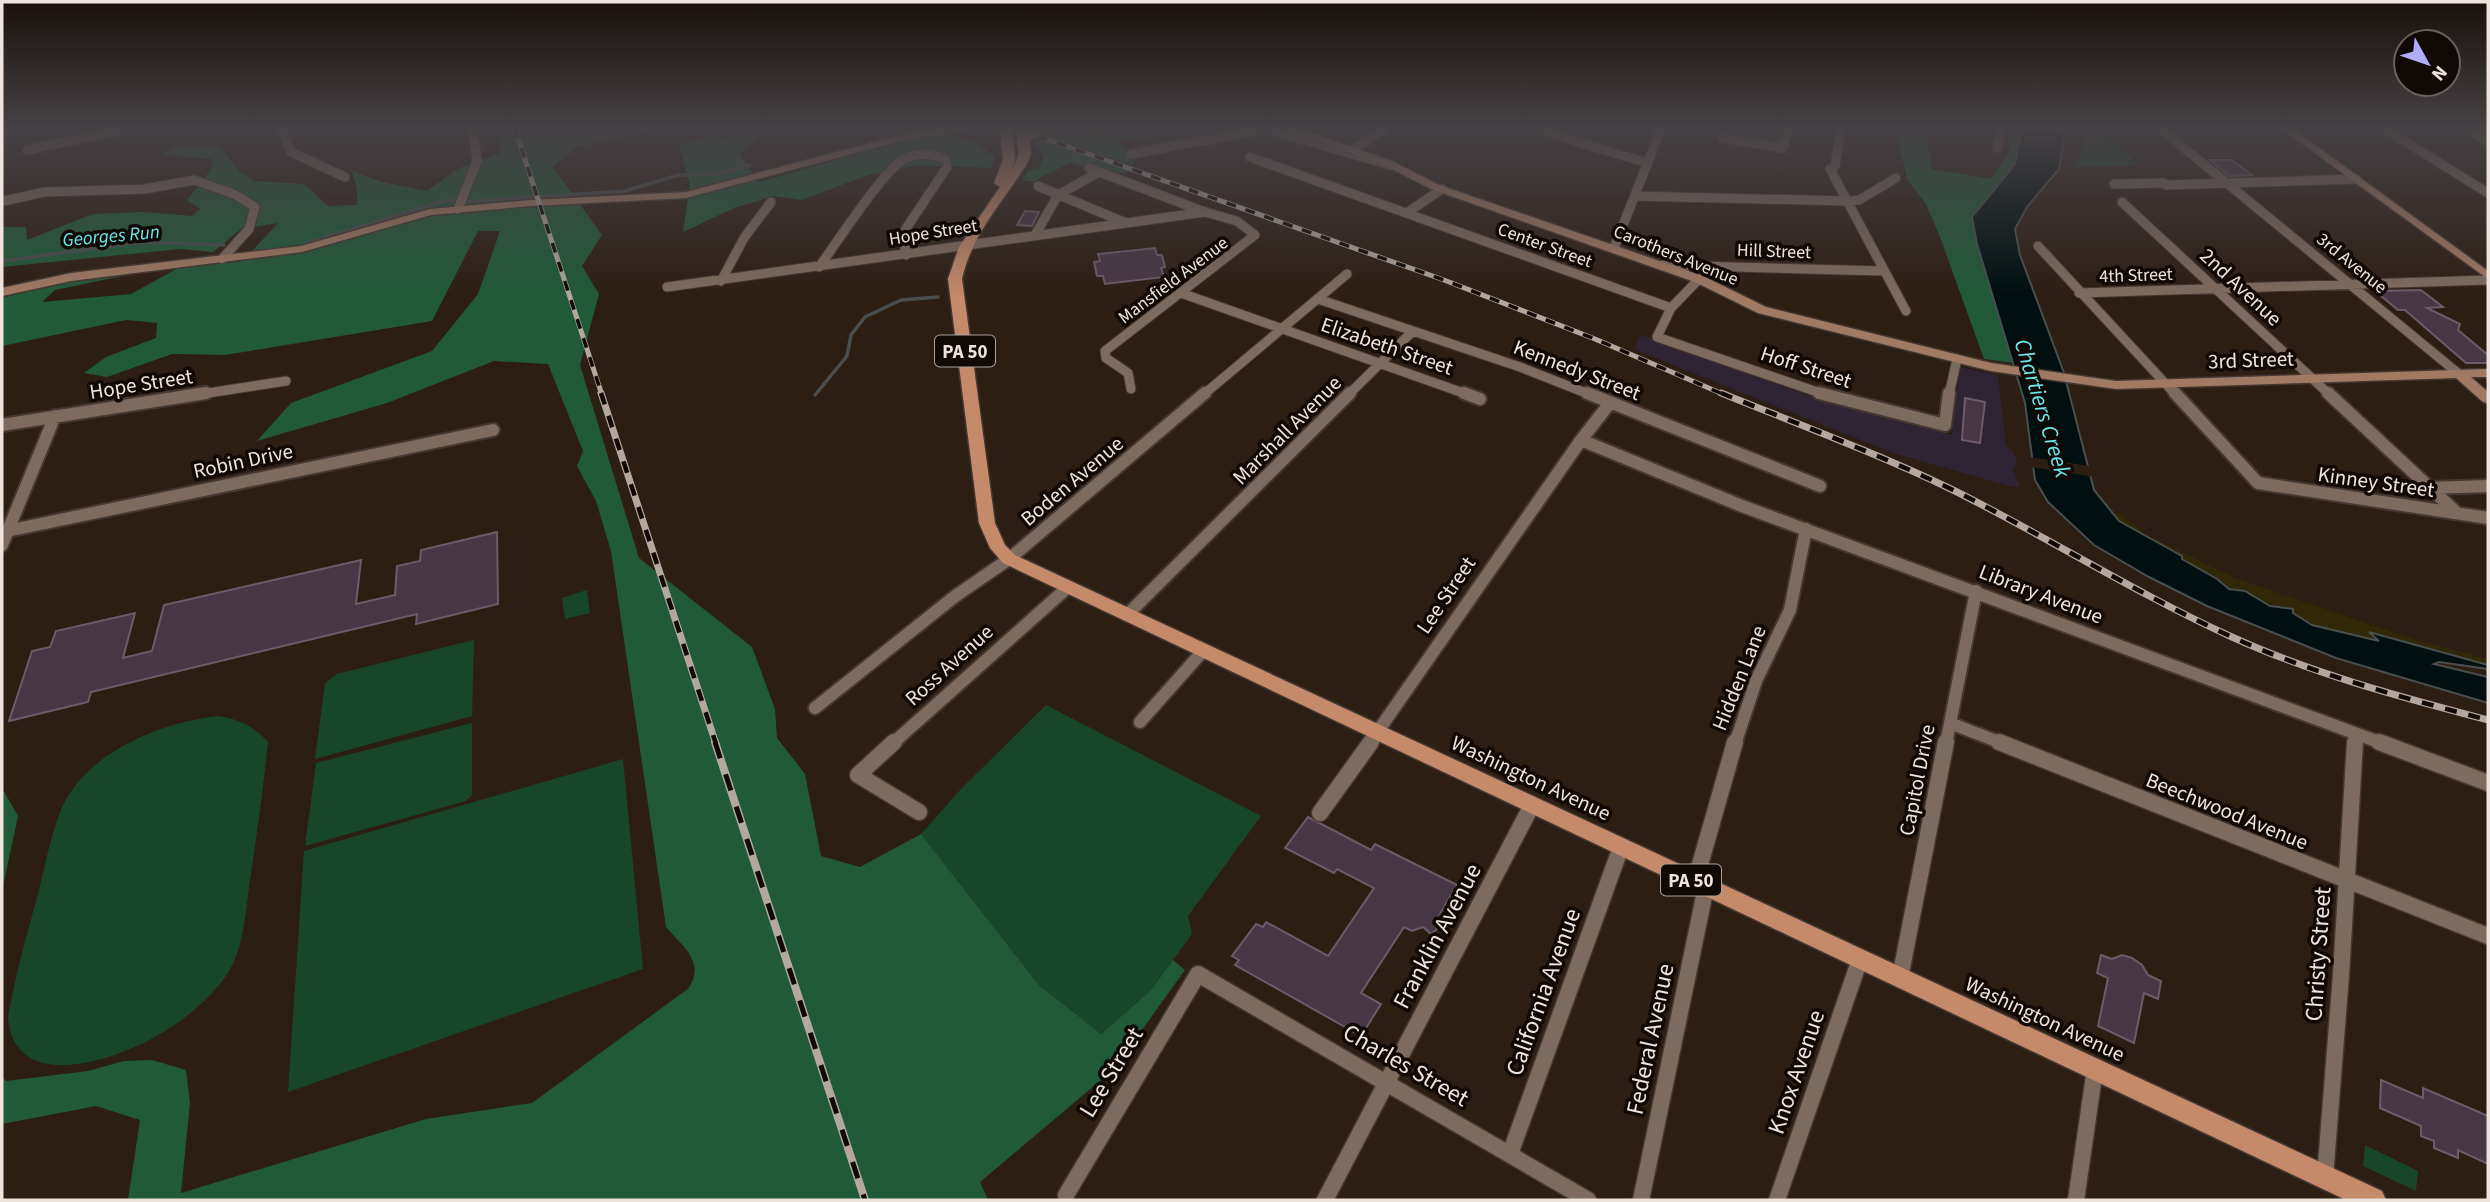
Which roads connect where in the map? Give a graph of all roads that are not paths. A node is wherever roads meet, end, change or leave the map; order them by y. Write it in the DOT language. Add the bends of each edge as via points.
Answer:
graph roads {
  1 [pos="163,185"];
  2 [pos="210,185"];
  3 [pos="466,185"];
  4 [pos="723,185"];
  5 [pos="882,185"];
  6 [pos="934,185"];
  7 [pos="1000,185"];
  8 [pos="1008,185"];
  9 [pos="1076,185"];
  10 [pos="1134,185"];
  11 [pos="1331,185"];
  12 [pos="1434,185"];
  13 [pos="1639,185"];
  14 [pos="1840,185"];
  15 [pos="1884,185"];
  16 [pos="2230,185"];
  17 [pos="2364,185"];
  18 [pos="1038,186"];
  19 [pos="1442,189"];
  20 [pos="1058,195"];
  21 [pos="1635,196"];
  22 [pos="4,201"];
  23 [pos="1849,201"];
  24 [pos="771,202"];
  25 [pos="994,202"];
  26 [pos="2122,202"];
  27 [pos="459,206"];
  28 [pos="1205,212"];
  29 [pos="1408,212"];
  30 [pos="1126,223"];
  31 [pos="1035,235"];
  32 [pos="968,245"];
  33 [pos="2038,246"];
  34 [pos="1614,248"];
  35 [pos="906,255"];
  36 [pos="222,259"];
  37 [pos="1663,265"];
  38 [pos="819,267"];
  39 [pos="1883,271"];
  40 [pos="1347,274"];
  41 [pos="2488,278"];
  42 [pos="1699,279"];
  43 [pos="720,281"];
  44 [pos="2350,285"];
  45 [pos="667,287"];
  46 [pos="2215,289"];
  47 [pos="2,292"];
  48 [pos="1181,293"];
  49 [pos="2079,293"];
  50 [pos="1318,299"];
  51 [pos="1671,308"];
  52 [pos="1906,311"];
  53 [pos="1281,329"];
  54 [pos="1413,331"];
  55 [pos="1957,359"];
  56 [pos="1380,364"];
  57 [pos="2016,371"];
  58 [pos="2488,373"];
  59 [pos="2459,374"];
  60 [pos="2312,379"];
  61 [pos="286,381"];
  62 [pos="2165,384"];
  63 [pos="1131,389"];
  64 [pos="1480,399"];
  65 [pos="2488,399"];
  66 [pos="1610,403"];
  67 [pos="55,416"];
  68 [pos="2,425"];
  69 [pos="493,430"];
  70 [pos="1581,440"];
  71 [pos="1820,486"];
  72 [pos="2488,486"];
  73 [pos="2430,488"];
  74 [pos="2457,513"];
  75 [pos="2488,518"];
  76 [pos="1806,529"];
  77 [pos="4,532"];
  78 [pos="2,545"];
  79 [pos="1009,559"];
  80 [pos="1068,588"];
  81 [pos="1976,591"];
  82 [pos="1128,615"];
  83 [pos="1203,651"];
  84 [pos="815,708"];
  85 [pos="1140,722"];
  86 [pos="1950,723"];
  87 [pos="1378,733"];
  88 [pos="2355,734"];
  89 [pos="858,775"];
  90 [pos="2488,783"];
  91 [pos="1532,805"];
  92 [pos="919,812"];
  93 [pos="1320,813"];
  94 [pos="1931,818"];
  95 [pos="1621,847"];
  96 [pos="2346,881"];
  97 [pos="1701,884"];
  98 [pos="2488,936"];
  99 [pos="1860,959"];
  100 [pos="1198,974"];
  101 [pos="1900,978"];
  102 [pos="2095,1069"];
  103 [pos="1385,1081"];
  104 [pos="1510,1154"];
  105 [pos="2325,1177"];
  106 [pos="1066,1195"];
  107 [pos="1325,1200"];
  108 [pos="1588,1200"];
  109 [pos="1641,1200"];
  110 [pos="1777,1200"];
  111 [pos="2076,1200"];
  112 [pos="2373,1200"];
  1 -- 22 [label="street" via="44,192"];
  2 -- 36 [label="street" via="255,207 256,217"];
  3 -- 27 [label="street"];
  4 -- 27 [label="street" via="686,195"];
  5 -- 38 [label="street"];
  6 -- 35 [label="street" via="903,233"];
  7 -- 25 [label="main road, PA 50"];
  8 -- 25 [label="main road, PA 50"];
  9 -- 20 [label="street"];
  10 -- 28 [label="street"];
  11 -- 29 [label="street, Center Street"];
  12 -- 19 [label="street, Carothers Avenue"];
  13 -- 21 [label="street"];
  14 -- 23 [label="street"];
  15 -- 23 [label="street"];
  16 -- 44 [label="street, 3rd Avenue"];
  17 -- 41 [label="street"];
  18 -- 20 [label="street"];
  19 -- 29 [label="street"];
  19 -- 34 [label="street, Carothers Avenue"];
  20 -- 30 [label="street"];
  20 -- 31 [label="street"];
  21 -- 23 [label="street"];
  21 -- 34 [label="street"];
  23 -- 39 [label="street"];
  24 -- 43 [label="street"];
  25 -- 32 [label="main road, PA 50"];
  26 -- 46 [label="street, 2nd Avenue"];
  27 -- 36 [label="street" via="406,217 312,247"];
  28 -- 30 [label="street, Hope Street"];
  28 -- 48 [label="street, Mansfield Avenue" via="1237,221 1255,235"];
  29 -- 51 [label="street, Center Street"];
  30 -- 31 [label="street, Hope Street"];
  31 -- 32 [label="street, Hope Street"];
  32 -- 35 [label="street, Hope Street"];
  32 -- 79 [label="main road, PA 50" via="956,270 956,286 987,523 998,548"];
  33 -- 49 [label="street"];
  34 -- 37 [label="street, Carothers Avenue"];
  35 -- 38 [label="street, Hope Street"];
  36 -- 47 [label="street" via="71,277"];
  37 -- 39 [label="street, Hill Street"];
  37 -- 42 [label="street, Carothers Avenue"];
  38 -- 43 [label="street, Hope Street"];
  39 -- 52 [label="street"];
  40 -- 50 [label="street, Boden Avenue"];
  41 -- 44 [label="street, 4th Street"];
  42 -- 51 [label="street"];
  42 -- 55 [label="street, Carothers Avenue" via="1762,310"];
  43 -- 45 [label="street, Hope Street"];
  44 -- 46 [label="street, 4th Street"];
  44 -- 59 [label="street, 3rd Avenue"];
  46 -- 49 [label="street, 4th Street"];
  46 -- 60 [label="street, 2nd Avenue"];
  48 -- 53 [label="street, Elizabeth Street"];
  48 -- 63 [label="street, Mansfield Avenue" via="1105,351 1106,358 1126,369 1132,378"];
  49 -- 62 [label="street"];
  50 -- 53 [label="street, Boden Avenue"];
  50 -- 54 [label="street, Kennedy Street"];
  51 -- 55 [label="street, Hoff Street" via="1657,337 1813,392 1945,425"];
  53 -- 56 [label="street, Elizabeth Street"];
  53 -- 79 [label="street, Boden Avenue"];
  54 -- 56 [label="street, Marshall Avenue"];
  54 -- 66 [label="street, Kennedy Street"];
  55 -- 57 [label="street, Carothers Avenue"];
  56 -- 64 [label="street, Elizabeth Street"];
  56 -- 82 [label="street, Marshall Avenue"];
  57 -- 62 [label="street, 3rd Street" via="2116,385"];
  58 -- 59 [label="street, 3rd Street"];
  59 -- 60 [label="street, 3rd Street"];
  59 -- 65 [label="street, 3rd Avenue"];
  60 -- 62 [label="street, 3rd Street"];
  60 -- 73 [label="street, 2nd Avenue"];
  61 -- 67 [label="street, Hope Street"];
  62 -- 74 [label="street, Kinney Street" via="2258,483"];
  66 -- 70 [label="street, Lee Street"];
  66 -- 71 [label="street, Kennedy Street"];
  67 -- 68 [label="street, Hope Street"];
  67 -- 77 [label="street"];
  69 -- 77 [label="street, Robin Drive"];
  70 -- 76 [label="street, Library Avenue"];
  70 -- 87 [label="street, Lee Street"];
  72 -- 73 [label="street"];
  73 -- 74 [label="street, 2nd Avenue"];
  74 -- 75 [label="street, Kinney Street"];
  76 -- 81 [label="street, Library Avenue"];
  76 -- 97 [label="street, Hidden Lane" via="1790,610 1741,722"];
  77 -- 78 [label="street"];
  79 -- 80 [label="main road, Washington Avenue / PA 50"];
  79 -- 84 [label="street, Boden Avenue"];
  80 -- 82 [label="main road, Washington Avenue / PA 50"];
  80 -- 89 [label="street, Ross Avenue"];
  81 -- 86 [label="street, Capitol Drive"];
  81 -- 88 [label="street, Library Avenue"];
  82 -- 83 [label="main road, Washington Avenue / PA 50"];
  83 -- 85 [label="street"];
  83 -- 87 [label="main road, Washington Avenue / PA 50"];
  86 -- 94 [label="street, Capitol Drive"];
  86 -- 96 [label="street, Beechwood Avenue"];
  87 -- 91 [label="main road, Washington Avenue / PA 50"];
  87 -- 93 [label="street, Lee Street"];
  88 -- 90 [label="street, Library Avenue"];
  88 -- 96 [label="street, Christy Street"];
  89 -- 92 [label="street"];
  91 -- 95 [label="main road, Washington Avenue / PA 50"];
  91 -- 103 [label="street, Franklin Avenue"];
  94 -- 101 [label="street, Capitol Drive"];
  95 -- 97 [label="main road, Washington Avenue / PA 50"];
  95 -- 104 [label="street, California Avenue"];
  96 -- 98 [label="street, Beechwood Avenue"];
  96 -- 105 [label="street, Christy Street"];
  97 -- 99 [label="main road, Washington Avenue / PA 50"];
  97 -- 109 [label="street, Federal Avenue"];
  99 -- 101 [label="main road, Washington Avenue / PA 50"];
  99 -- 110 [label="street, Knox Avenue"];
  100 -- 103 [label="street, Charles Street"];
  100 -- 106 [label="street, Lee Street"];
  101 -- 102 [label="main road, Washington Avenue / PA 50"];
  102 -- 105 [label="main road, Washington Avenue / PA 50"];
  102 -- 111 [label="street"];
  103 -- 104 [label="street, Charles Street"];
  103 -- 107 [label="street, Franklin Avenue"];
  104 -- 108 [label="street, Charles Street"];
  105 -- 112 [label="main road, Washington Avenue / PA 50"];
}
